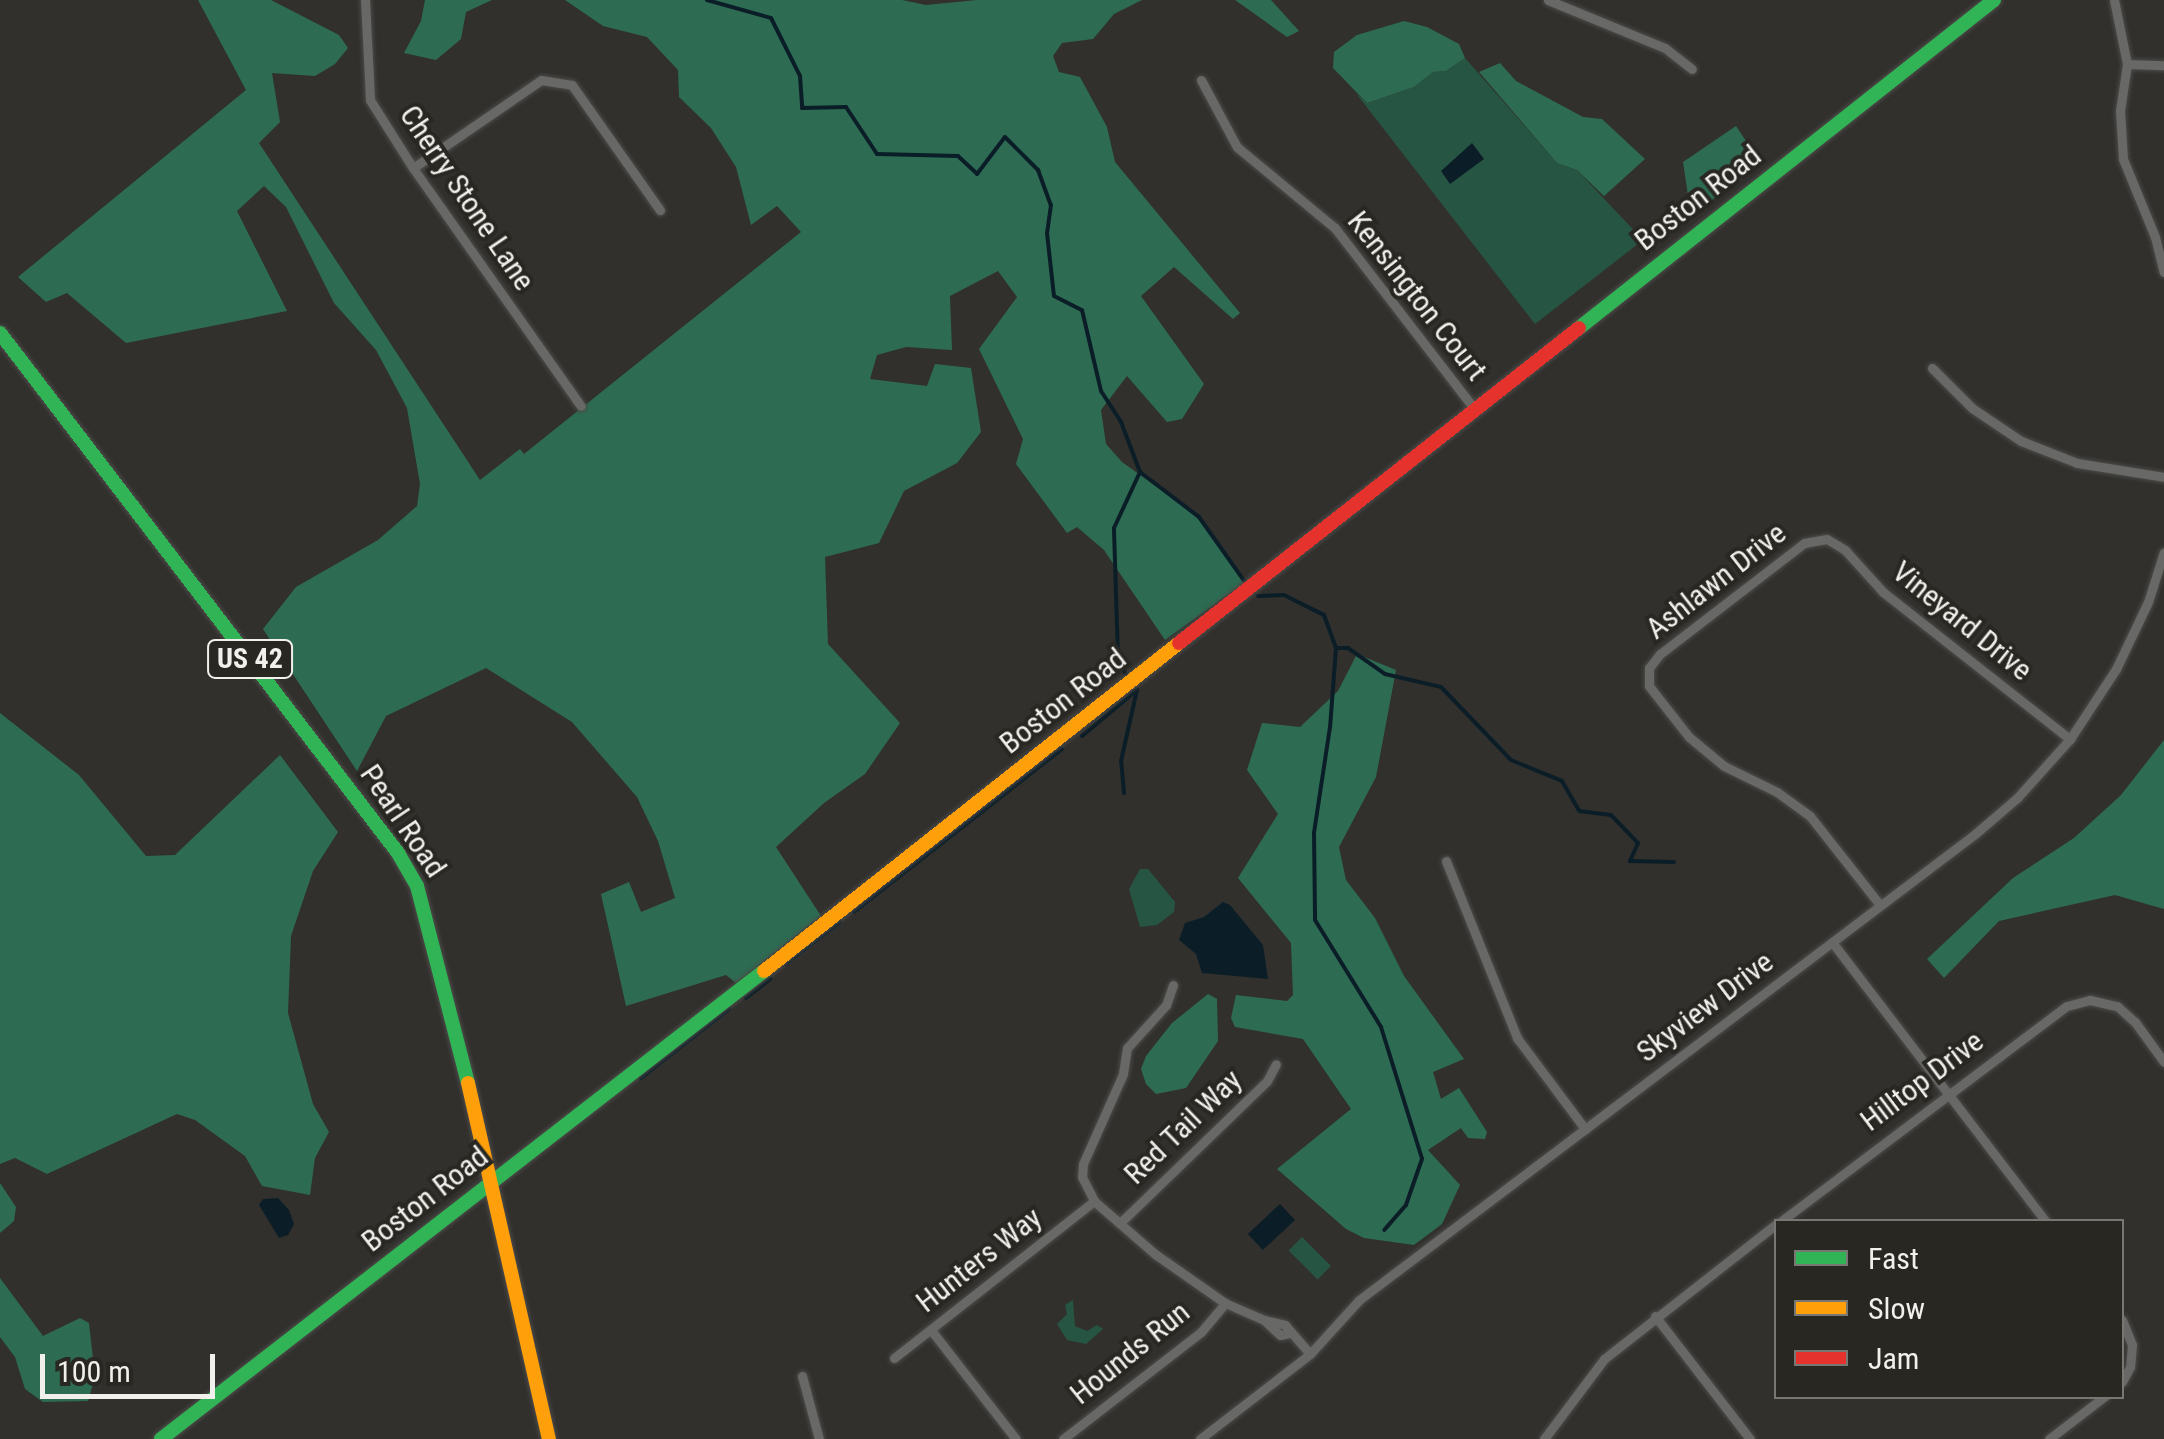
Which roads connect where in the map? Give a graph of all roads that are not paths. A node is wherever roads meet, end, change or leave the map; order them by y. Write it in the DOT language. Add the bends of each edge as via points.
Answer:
graph roads {
  1 [pos="365,0"];
  2 [pos="1548,0"];
  3 [pos="1994,0"];
  4 [pos="2114,0"];
  5 [pos="2126,64"];
  6 [pos="2164,65"];
  7 [pos="1692,69"];
  8 [pos="1202,80"];
  9 [pos="412,168"];
  10 [pos="660,210"];
  11 [pos="2164,272"];
  12 [pos="0,333"];
  13 [pos="1932,368"];
  14 [pos="580,406"];
  15 [pos="1476,411"];
  16 [pos="2164,478"];
  17 [pos="1827,539"];
  18 [pos="2164,552"];
  19 [pos="2070,739"];
  20 [pos="1446,861"];
  21 [pos="1880,905"];
  22 [pos="1832,942"];
  23 [pos="1173,986"];
  24 [pos="2164,1062"];
  25 [pos="1276,1064"];
  26 [pos="1948,1093"];
  27 [pos="1584,1129"];
  28 [pos="493,1181"];
  29 [pos="1094,1201"];
  30 [pos="1783,1219"];
  31 [pos="2044,1219"];
  32 [pos="1120,1224"];
  33 [pos="1774,1226"];
  34 [pos="1225,1303"];
  35 [pos="1656,1316"];
  36 [pos="2124,1324"];
  37 [pos="931,1330"];
  38 [pos="1310,1354"];
  39 [pos="894,1358"];
  40 [pos="802,1376"];
  41 [pos="2124,1377"];
  42 [pos="2101,1399"];
  43 [pos="161,1439"];
  44 [pos="548,1439"];
  45 [pos="819,1439"];
  46 [pos="1016,1439"];
  47 [pos="1063,1439"];
  48 [pos="1200,1439"];
  49 [pos="1544,1439"];
  50 [pos="1750,1439"];
  51 [pos="2049,1439"];
  1 -- 9 [label="street, Cherry Stone Lane" via="370,100"];
  2 -- 7 [label="street" via="1665,48"];
  3 -- 15 [label="street, Boston Road"];
  4 -- 5 [label="street"];
  5 -- 6 [label="street"];
  5 -- 11 [label="street" via="2123,159"];
  8 -- 15 [label="street, Kensington Court" via="1237,147 1335,228"];
  9 -- 10 [label="street" via="541,80 572,85"];
  9 -- 14 [label="street, Cherry Stone Lane"];
  12 -- 28 [label="street, Pearl Road / US 42" via="418,886"];
  13 -- 16 [label="street" via="1996,426 2048,454"];
  15 -- 28 [label="street, Boston Road"];
  17 -- 19 [label="street, Vineyard Drive" via="1883,592"];
  17 -- 21 [label="street, Ashlawn Drive" via="1804,543 1775,565 1660,654 1648,677 1654,694 1705,752 1810,816"];
  18 -- 19 [label="street, Skyview Drive" via="2133,636"];
  19 -- 21 [label="street, Skyview Drive" via="1987,824"];
  20 -- 27 [label="street" via="1516,1038"];
  21 -- 22 [label="street, Skyview Drive"];
  22 -- 26 [label="street"];
  22 -- 27 [label="street, Skyview Drive"];
  23 -- 29 [label="street" via="1128,1048 1118,1090 1083,1164"];
  24 -- 26 [label="street, Hilltop Drive" via="2127,1013 2104,1002 2066,1006"];
  25 -- 32 [label="street, Red Tail Way" via="1256,1092"];
  26 -- 30 [label="street, Hilltop Drive"];
  26 -- 31 [label="street"];
  27 -- 38 [label="street, Skyview Drive" via="1359,1300"];
  28 -- 43 [label="street, Boston Road"];
  28 -- 44 [label="street, Pearl Road / US 42"];
  29 -- 32 [label="street"];
  29 -- 37 [label="street, Hunters Way"];
  32 -- 34 [label="street"];
  33 -- 35 [label="street, Hilltop Drive"];
  34 -- 38 [label="street" via="1274,1319"];
  34 -- 47 [label="street, Hounds Run" via="1200,1332"];
  35 -- 49 [label="street, Hilltop Drive" via="1586,1379"];
  35 -- 50 [label="street"];
  36 -- 41 [label="street" via="2132,1358"];
  37 -- 39 [label="street, Hunters Way"];
  37 -- 46 [label="street"];
  38 -- 48 [label="street, Skyview Drive"];
  40 -- 45 [label="street"];
  42 -- 51 [label="street"];
}
